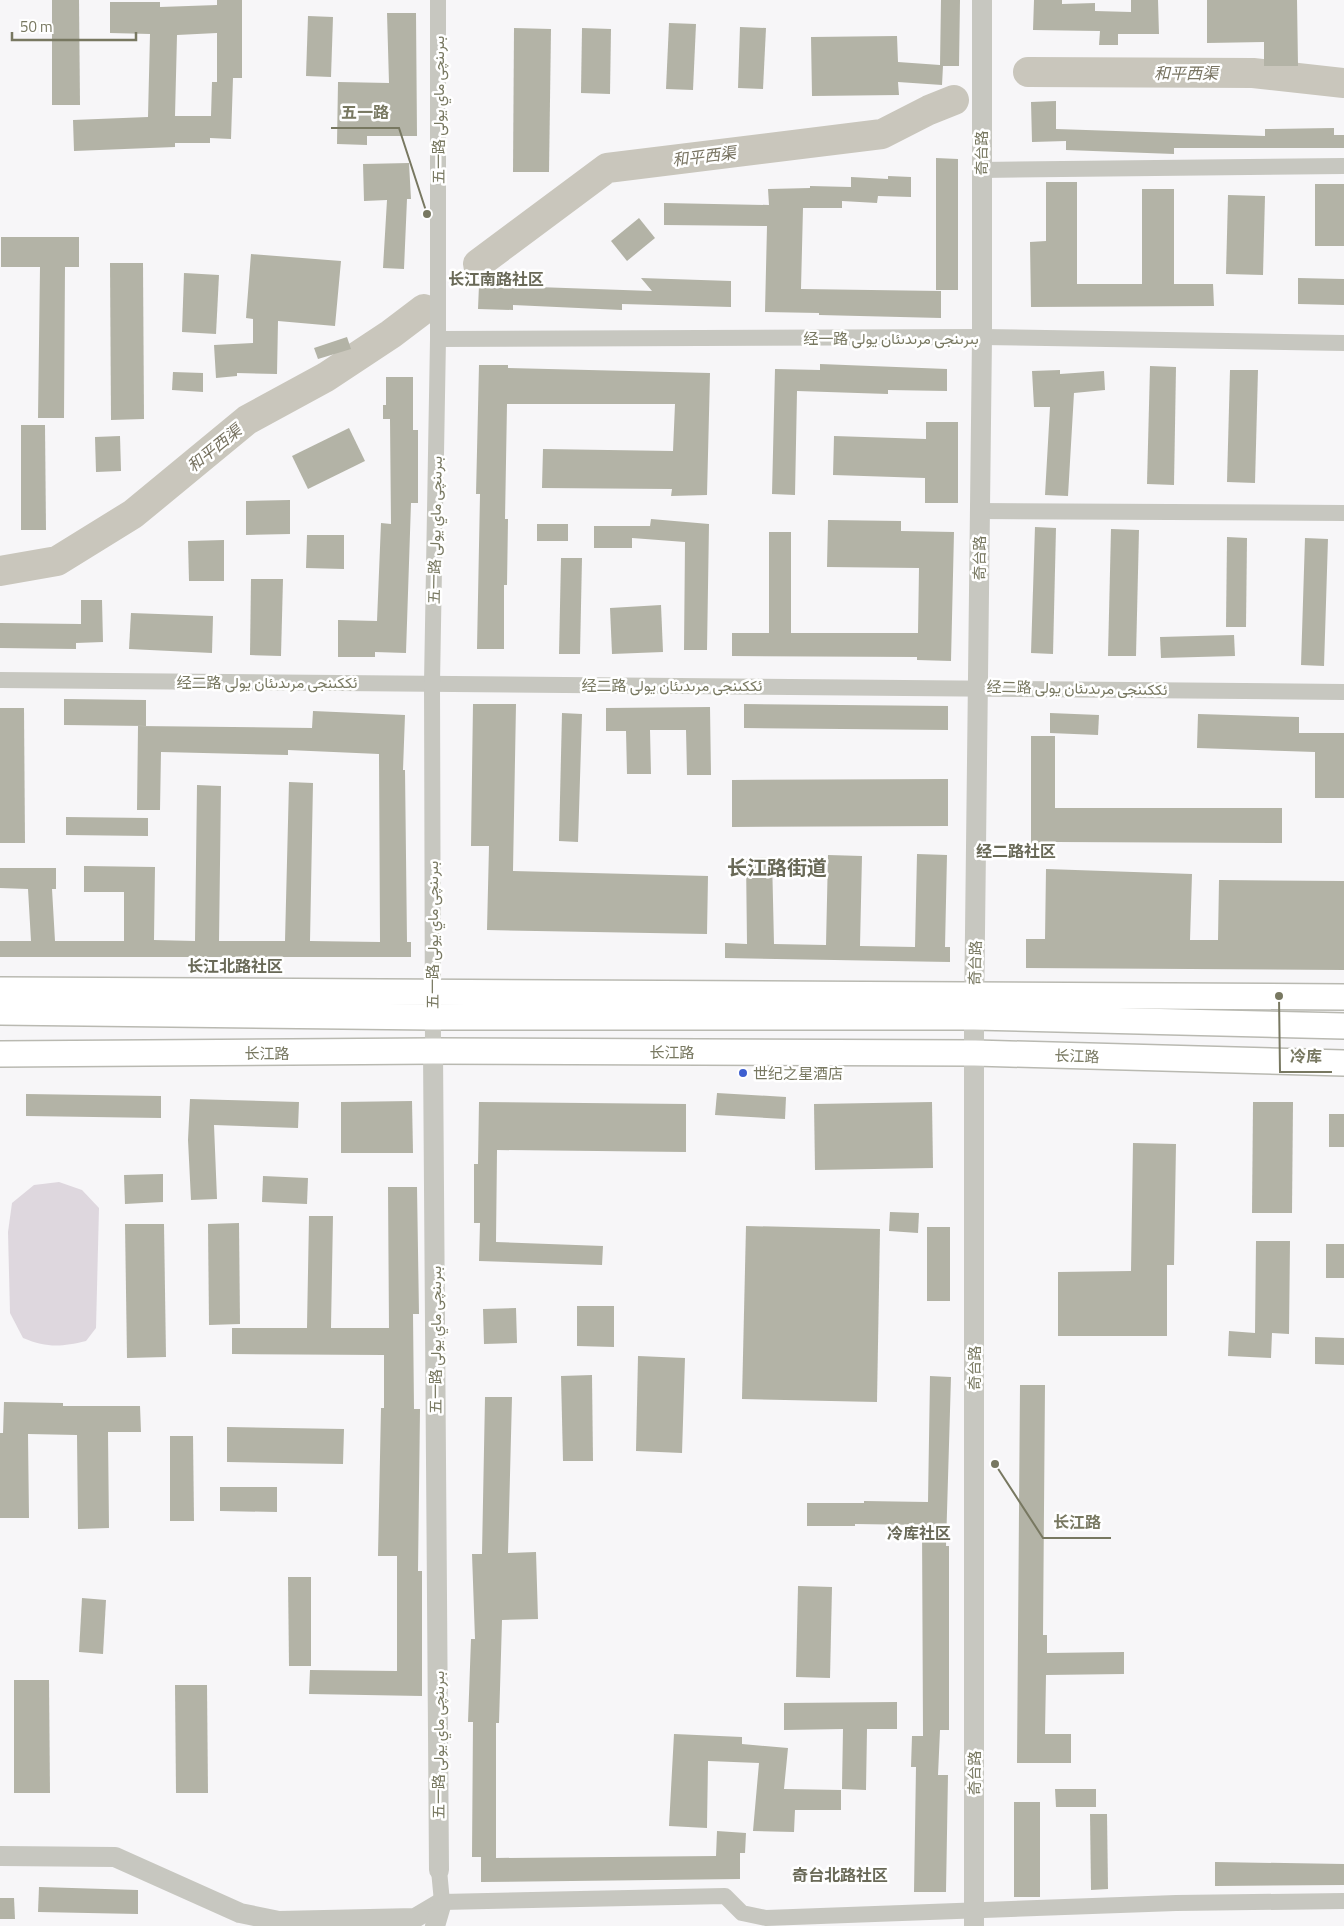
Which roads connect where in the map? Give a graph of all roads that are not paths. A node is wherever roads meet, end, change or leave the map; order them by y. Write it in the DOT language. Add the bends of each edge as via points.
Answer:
graph roads {
  1 [pos="438,0"];
  2 [pos="982,0"];
  3 [pos="1344,166"];
  4 [pos="981,170"];
  5 [pos="982,337"];
  6 [pos="438,339"];
  7 [pos="1344,343"];
  8 [pos="979,511"];
  9 [pos="1344,513"];
  10 [pos="0,680"];
  11 [pos="432,683"];
  12 [pos="978,687"];
  13 [pos="1344,692"];
  14 [pos="0,990"];
  15 [pos="432,992"];
  16 [pos="1344,997"];
  17 [pos="974,1006"];
  18 [pos="0,1012"];
  19 [pos="432,1017"];
  20 [pos="1344,1026"];
  21 [pos="434,1052"];
  22 [pos="975,1052"];
  23 [pos="0,1054"];
  24 [pos="1344,1063"];
  25 [pos="0,1856"];
  26 [pos="439,1870"];
  27 [pos="442,1902"];
  28 [pos="1344,1902"];
  29 [pos="974,1918"];
  30 [pos="739,1920"];
  31 [pos="435,1926"];
  1 -- 6 [label="street, 五一路 بىرىنچى ماي يولى"];
  2 -- 4 [label="street, 奇台路"];
  3 -- 4 [label="street"];
  4 -- 5 [label="street, 奇台路"];
  5 -- 6 [label="street, 经一路 بىرىنجى مرىدىئان يولى"];
  5 -- 7 [label="street, 经一路 بىرىنجى مرىدىئان يولى"];
  5 -- 8 [label="street, 奇台路"];
  6 -- 11 [label="street, 五一路 بىرىنچى ماي يولى"];
  8 -- 9 [label="street"];
  8 -- 12 [label="street, 奇台路"];
  10 -- 11 [label="street, 经二路 ئككىنجى مرىدىئان يولى"];
  11 -- 12 [label="street, 经二路 ئككىنجى مرىدىئان يولى"];
  11 -- 15 [label="street, 五一路 بىرىنچى ماي يولى"];
  12 -- 13 [label="street, 经二路 ئككىنجى مرىدىئان يولى"];
  12 -- 17 [label="street, 奇台路"];
  14 -- 15 [label="main road"];
  15 -- 17 [label="main road"];
  15 -- 19 [label="street, 五一路 بىرىنچى ماي يولى"];
  16 -- 17 [label="main road"];
  17 -- 19 [label="main road"];
  17 -- 20 [label="main road"];
  17 -- 22 [label="street, 奇台路"];
  18 -- 19 [label="main road"];
  19 -- 21 [label="street, 五一路 بىرىنچى ماي يولى"];
  21 -- 22 [label="main road, 长江路"];
  21 -- 23 [label="main road, 长江路"];
  21 -- 26 [label="street, 五一路 بىرىنچى ماي يولى"];
  22 -- 24 [label="main road, 长江路"];
  22 -- 29 [label="street, 奇台路"];
  25 -- 27 [label="street" via="114,1858 240,1913 279,1921 415,1918"];
  26 -- 27 [label="street"];
  27 -- 30 [label="street" via="726,1896"];
  27 -- 31 [label="street"];
  28 -- 29 [label="street" via="1176,1903"];
  29 -- 30 [label="street"];
}
